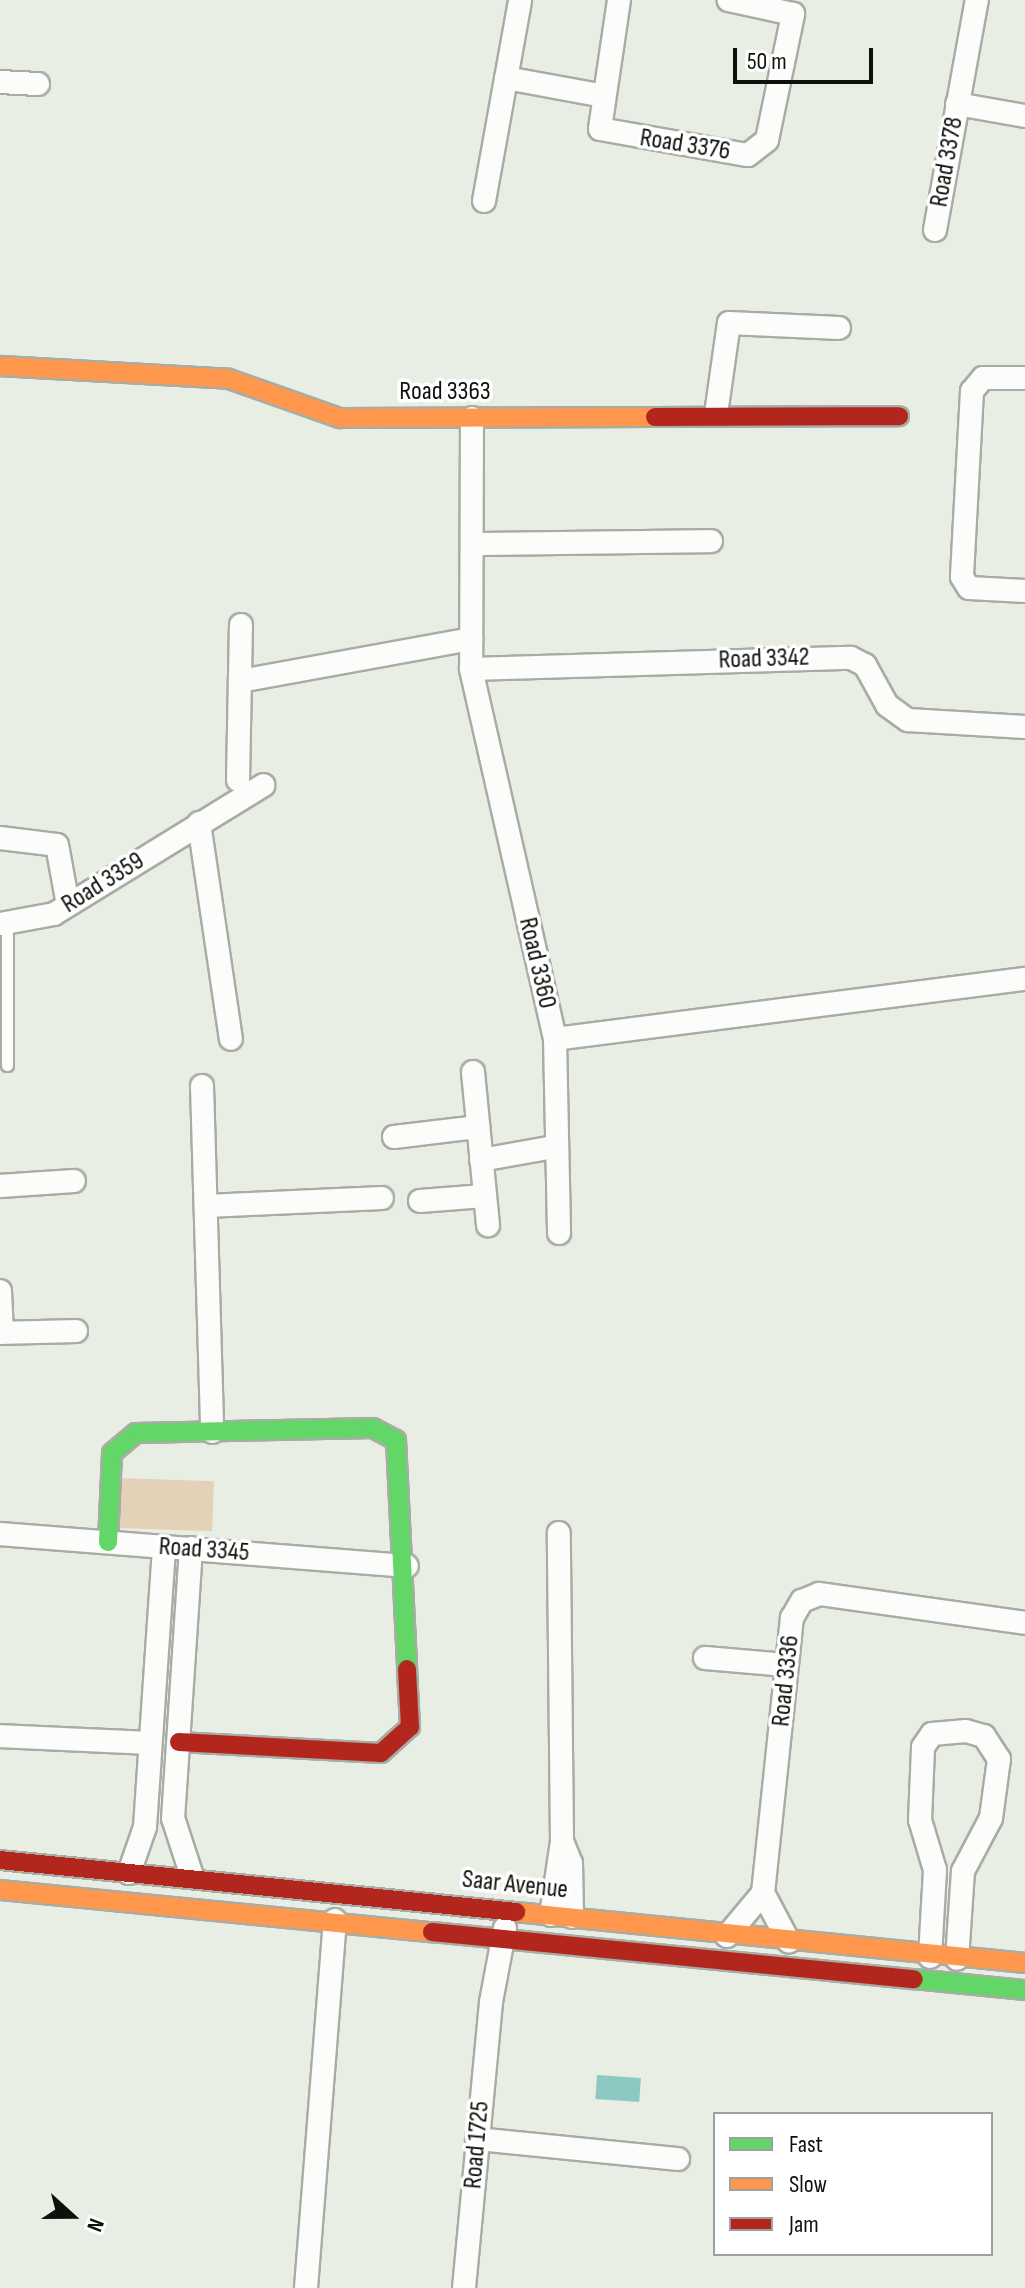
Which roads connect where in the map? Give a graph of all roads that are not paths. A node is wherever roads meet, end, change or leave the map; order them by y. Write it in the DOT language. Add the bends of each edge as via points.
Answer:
graph roads {
  1 [pos="520,0"];
  2 [pos="619,0"];
  3 [pos="729,0"];
  4 [pos="977,0"];
  5 [pos="794,7"];
  6 [pos="506,78"];
  7 [pos="0,82"];
  8 [pos="38,84"];
  9 [pos="599,95"];
  10 [pos="957,104"];
  11 [pos="1025,116"];
  12 [pos="484,201"];
  13 [pos="935,230"];
  14 [pos="839,328"];
  15 [pos="0,366"];
  16 [pos="1025,378"];
  17 [pos="716,414"];
  18 [pos="899,416"];
  19 [pos="472,418"];
  20 [pos="711,541"];
  21 [pos="472,544"];
  22 [pos="1025,591"];
  23 [pos="241,625"];
  24 [pos="471,639"];
  25 [pos="471,669"];
  26 [pos="240,681"];
  27 [pos="1025,727"];
  28 [pos="238,780"];
  29 [pos="264,785"];
  30 [pos="199,823"];
  31 [pos="0,838"];
  32 [pos="68,905"];
  33 [pos="4,924"];
  34 [pos="1025,979"];
  35 [pos="231,1039"];
  36 [pos="555,1039"];
  37 [pos="7,1065"];
  38 [pos="473,1072"];
  39 [pos="202,1086"];
  40 [pos="478,1127"];
  41 [pos="394,1137"];
  42 [pos="554,1147"];
  43 [pos="481,1160"];
  44 [pos="74,1181"];
  45 [pos="0,1186"];
  46 [pos="484,1196"];
  47 [pos="382,1198"];
  48 [pos="420,1201"];
  49 [pos="206,1206"];
  50 [pos="488,1225"];
  51 [pos="559,1233"];
  52 [pos="0,1291"];
  53 [pos="76,1331"];
  54 [pos="1,1333"];
  55 [pos="212,1432"];
  56 [pos="559,1533"];
  57 [pos="0,1534"];
  58 [pos="108,1542"];
  59 [pos="164,1547"];
  60 [pos="191,1548"];
  61 [pos="407,1566"];
  62 [pos="1025,1623"];
  63 [pos="705,1658"];
  64 [pos="787,1665"];
  65 [pos="0,1736"];
  66 [pos="150,1743"];
  67 [pos="179,1744"];
  68 [pos="0,1860"];
  69 [pos="129,1873"];
  70 [pos="192,1876"];
  71 [pos="0,1890"];
  72 [pos="763,1893"];
  73 [pos="497,1909"];
  74 [pos="561,1916"];
  75 [pos="335,1920"];
  76 [pos="495,1933"];
  77 [pos="727,1936"];
  78 [pos="789,1942"];
  79 [pos="930,1957"];
  80 [pos="957,1959"];
  81 [pos="1025,1963"];
  82 [pos="1025,1990"];
  83 [pos="477,2139"];
  84 [pos="678,2159"];
  85 [pos="306,2288"];
  86 [pos="464,2288"];
  1 -- 6 [label="street"];
  2 -- 9 [label="street, Road 3376"];
  3 -- 5 [label="street, Road 3376"];
  4 -- 10 [label="street, Road 3378"];
  5 -- 9 [label="street, Road 3376" via="767,140 756,153 605,133"];
  6 -- 9 [label="street"];
  6 -- 12 [label="street"];
  7 -- 8 [label="street"];
  10 -- 11 [label="street"];
  10 -- 13 [label="street, Road 3378"];
  14 -- 17 [label="street" via="742,318 729,323"];
  15 -- 19 [label="street, Road 3363" via="229,379 340,418"];
  16 -- 22 [label="street" via="983,378 972,391 962,577 969,588"];
  17 -- 18 [label="street, Road 3363"];
  17 -- 19 [label="street, Road 3363"];
  19 -- 21 [label="street, Road 3360"];
  20 -- 21 [label="street"];
  21 -- 24 [label="street, Road 3360"];
  23 -- 26 [label="street"];
  24 -- 25 [label="street, Road 3360"];
  24 -- 26 [label="street"];
  25 -- 27 [label="street, Road 3342" via="851,658 865,665 887,705 908,720"];
  25 -- 36 [label="street, Road 3360"];
  26 -- 28 [label="street"];
  29 -- 30 [label="street, Road 3359"];
  30 -- 32 [label="street, Road 3359"];
  30 -- 35 [label="street"];
  31 -- 32 [label="street" via="57,845"];
  32 -- 33 [label="street, Road 3359"];
  33 -- 37 [label="lane"];
  34 -- 36 [label="street, Road 3360"];
  36 -- 42 [label="street"];
  38 -- 40 [label="street"];
  39 -- 49 [label="street"];
  40 -- 41 [label="street"];
  40 -- 43 [label="street"];
  42 -- 43 [label="street"];
  42 -- 51 [label="street"];
  43 -- 46 [label="street"];
  44 -- 45 [label="street"];
  46 -- 48 [label="street"];
  46 -- 50 [label="street"];
  47 -- 49 [label="street"];
  49 -- 55 [label="street"];
  52 -- 54 [label="street"];
  53 -- 54 [label="street"];
  55 -- 58 [label="street" via="136,1433 117,1444"];
  55 -- 61 [label="street" via="386,1431 399,1453"];
  56 -- 74 [label="street" via="562,1841 571,1863"];
  57 -- 58 [label="street, Road 3345"];
  58 -- 59 [label="street, Road 3345"];
  59 -- 60 [label="street, Road 3345"];
  59 -- 66 [label="street"];
  60 -- 61 [label="street, Road 3345"];
  60 -- 67 [label="street"];
  61 -- 67 [label="street" via="414,1708 398,1743 361,1755"];
  62 -- 64 [label="street, Road 3336" via="819,1594 796,1609"];
  63 -- 64 [label="street"];
  64 -- 72 [label="street, Road 3336"];
  65 -- 66 [label="street"];
  66 -- 67 [label="street"];
  66 -- 69 [label="street" via="145,1827"];
  67 -- 70 [label="street" via="173,1826"];
  68 -- 69 [label="street, Saar Avenue"];
  69 -- 70 [label="street, Saar Avenue"];
  70 -- 73 [label="street, Saar Avenue"];
  71 -- 75 [label="street, Saar Avenue"];
  72 -- 77 [label="street"];
  72 -- 78 [label="street"];
  73 -- 74 [label="street, Saar Avenue"];
  73 -- 76 [label="street, Road 1725"];
  74 -- 77 [label="street, Saar Avenue"];
  75 -- 76 [label="street, Saar Avenue"];
  75 -- 85 [label="street"];
  76 -- 82 [label="street, Saar Avenue"];
  76 -- 83 [label="street, Road 1725"];
  77 -- 78 [label="street, Saar Avenue"];
  78 -- 79 [label="street, Saar Avenue"];
  79 -- 80 [label="street, Saar Avenue"];
  79 -- 80 [label="street" via="935,1870 920,1820 923,1747 932,1734 966,1731 984,1736 999,1759 991,1818 963,1871"];
  80 -- 81 [label="street, Saar Avenue"];
  83 -- 84 [label="street"];
  83 -- 86 [label="street, Road 1725"];
}
